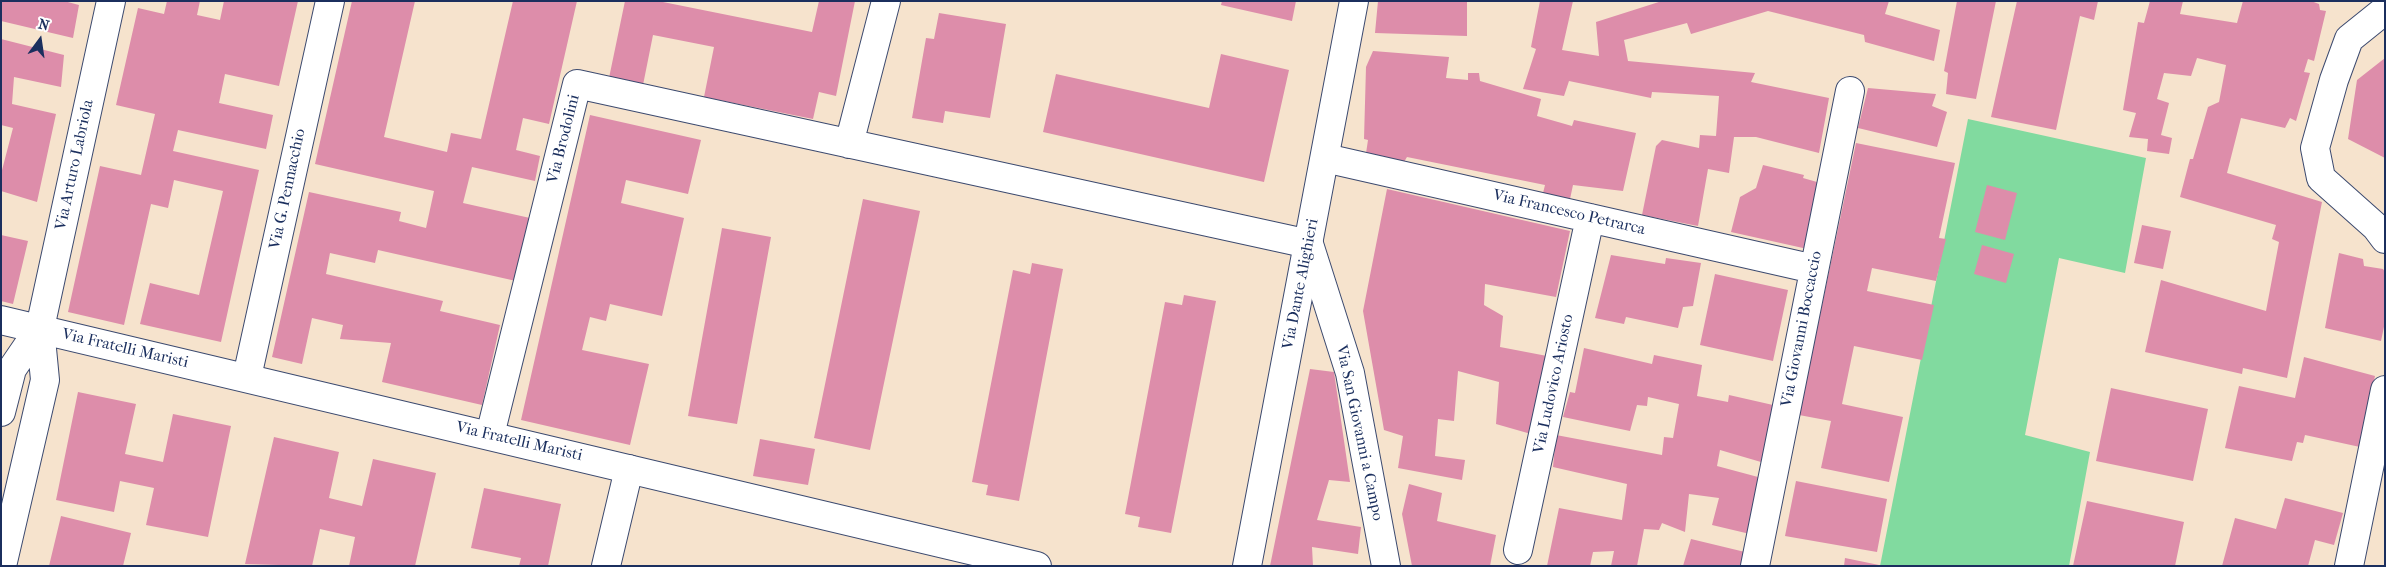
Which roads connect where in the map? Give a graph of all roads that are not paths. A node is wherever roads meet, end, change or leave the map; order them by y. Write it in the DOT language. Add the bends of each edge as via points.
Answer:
graph roads {
  1 [pos="111,1"];
  2 [pos="330,1"];
  3 [pos="886,1"];
  4 [pos="1354,1"];
  5 [pos="2385,10"];
  6 [pos="1850,91"];
  7 [pos="849,144"];
  8 [pos="1325,158"];
  9 [pos="1590,218"];
  10 [pos="2385,239"];
  11 [pos="1309,244"];
  12 [pos="1814,269"];
  13 [pos="1,320"];
  14 [pos="40,328"];
  15 [pos="246,377"];
  16 [pos="2385,390"];
  17 [pos="1,412"];
  18 [pos="490,435"];
  19 [pos="629,469"];
  20 [pos="1518,550"];
  21 [pos="2,566"];
  22 [pos="606,566"];
  23 [pos="1037,566"];
  24 [pos="1247,566"];
  25 [pos="1386,566"];
  26 [pos="1755,566"];
  27 [pos="2350,566"];
  1 -- 14 [label="street, Via Arturo Labriola"];
  2 -- 15 [label="street, Via G. Pennacchio"];
  3 -- 7 [label="street"];
  4 -- 8 [label="street, Via Dante Alighieri"];
  5 -- 10 [label="street" via="2349,39 2315,148 2322,178"];
  6 -- 12 [label="street, Via Giovanni Boccaccio"];
  7 -- 11 [label="street"];
  7 -- 18 [label="street, Via Brodolini" via="577,84"];
  8 -- 9 [label="street, Via Francesco Petrarca"];
  8 -- 11 [label="street, Via Dante Alighieri"];
  9 -- 12 [label="street, Via Francesco Petrarca"];
  9 -- 20 [label="street, Via Ludovico Ariosto"];
  11 -- 24 [label="street, Via Dante Alighieri"];
  11 -- 25 [label="street, Via San Giovanni a Campo" via="1350,373"];
  12 -- 26 [label="street, Via Giovanni Boccaccio"];
  13 -- 14 [label="street, Via Fratelli Maristi"];
  14 -- 15 [label="street, Via Fratelli Maristi"];
  14 -- 17 [label="street" via="12,369"];
  14 -- 21 [label="street" via="45,380"];
  15 -- 18 [label="street, Via Fratelli Maristi"];
  16 -- 27 [label="street"];
  18 -- 19 [label="street, Via Fratelli Maristi"];
  19 -- 22 [label="street"];
  19 -- 23 [label="street, Via Fratelli Maristi"];
}
